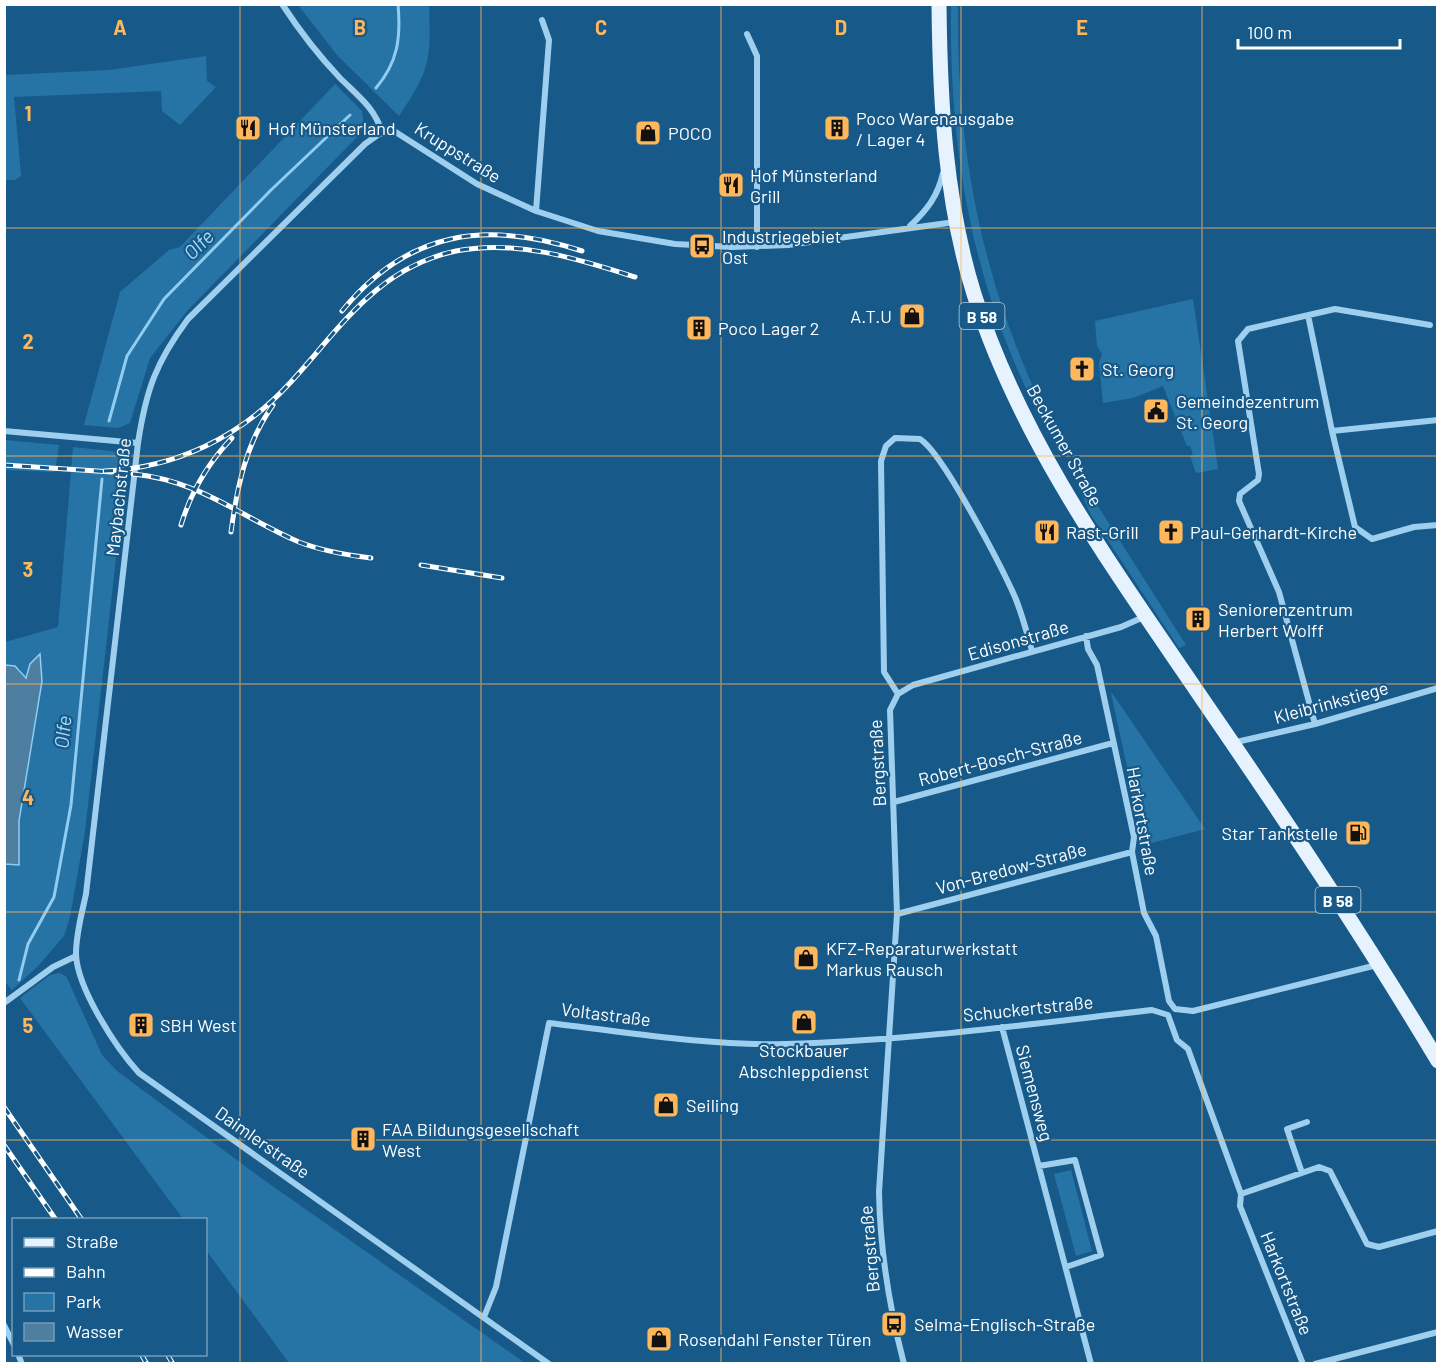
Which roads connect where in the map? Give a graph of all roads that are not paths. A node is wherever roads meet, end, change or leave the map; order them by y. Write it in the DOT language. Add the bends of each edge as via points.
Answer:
graph roads {
  1 [pos="282,4"];
  2 [pos="939,4"];
  3 [pos="542,20"];
  4 [pos="747,34"];
  5 [pos="382,132"];
  6 [pos="946,159"];
  7 [pos="536,211"];
  8 [pos="956,222"];
  9 [pos="909,227"];
  10 [pos="757,247"];
  11 [pos="1308,315"];
  12 [pos="1430,325"];
  13 [pos="1437,420"];
  14 [pos="4,431"];
  15 [pos="1332,432"];
  16 [pos="138,443"];
  17 [pos="1437,525"];
  18 [pos="1146,615"];
  19 [pos="1086,636"];
  20 [pos="1032,651"];
  21 [pos="1437,688"];
  22 [pos="898,694"];
  23 [pos="1315,724"];
  24 [pos="1113,743"];
  25 [pos="1232,743"];
  26 [pos="894,802"];
  27 [pos="1132,852"];
  28 [pos="897,914"];
  29 [pos="76,956"];
  30 [pos="1380,964"];
  31 [pos="4,1003"];
  32 [pos="1168,1015"];
  33 [pos="1002,1027"];
  34 [pos="890,1037"];
  35 [pos="1437,1061"];
  36 [pos="1307,1122"];
  37 [pos="1038,1166"];
  38 [pos="1302,1173"];
  39 [pos="1241,1194"];
  40 [pos="1437,1231"];
  41 [pos="1066,1267"];
  42 [pos="484,1317"];
  43 [pos="4,1325"];
  44 [pos="1437,1332"];
  45 [pos="12,1341"];
  46 [pos="549,1364"];
  47 [pos="904,1364"];
  48 [pos="1091,1364"];
  49 [pos="1303,1364"];
  50 [pos="1315,1364"];
  1 -- 5 [label="street" via="340,77 370,106"];
  2 -- 6 [label="main road, Beckumer Straße / B 58"];
  3 -- 7 [label="street" via="549,40"];
  4 -- 10 [label="street" via="757,56"];
  5 -- 7 [label="street, Kruppstraße" via="399,134 463,175"];
  5 -- 16 [label="street, Maybachstraße" via="365,144 188,319 166,348 149,387"];
  6 -- 8 [label="main road, Beckumer Straße / B 58"];
  6 -- 9 [label="street" via="939,190 926,211"];
  7 -- 10 [label="street, Kruppstraße" via="598,231 652,241"];
  8 -- 9 [label="street, Kruppstraße"];
  8 -- 18 [label="main road, Beckumer Straße / B 58" via="998,360 1033,433"];
  9 -- 10 [label="street, Kruppstraße"];
  11 -- 12 [label="street" via="1335,309"];
  11 -- 15 [label="street"];
  11 -- 23 [label="street" via="1248,329 1238,341 1259,474 1258,480 1240,494 1239,501 1279,592"];
  13 -- 15 [label="street"];
  14 -- 16 [label="street"];
  15 -- 17 [label="street" via="1355,527 1372,540 1414,527"];
  16 -- 29 [label="street, Maybachstraße" via="90,867"];
  18 -- 19 [label="street, Edisonstraße" via="1133,623"];
  18 -- 25 [label="main road, Beckumer Straße / B 58"];
  19 -- 20 [label="street, Edisonstraße"];
  19 -- 24 [label="street, Harkortstraße" via="1097,666"];
  20 -- 22 [label="street, Edisonstraße" via="913,685"];
  20 -- 22 [label="street" via="1015,598 935,454 920,438 895,438 886,446 881,461 881,606 884,672"];
  21 -- 23 [label="street, Kleibrinkstiege"];
  22 -- 26 [label="street, Bergstraße" via="888,718"];
  23 -- 25 [label="street, Kleibrinkstiege"];
  24 -- 26 [label="street, Robert-Bosch-Straße"];
  24 -- 27 [label="street, Harkortstraße" via="1134,837"];
  25 -- 30 [label="main road, Beckumer Straße / B 58"];
  26 -- 28 [label="street, Bergstraße"];
  27 -- 28 [label="street, Von-Bredow-Straße"];
  27 -- 30 [label="street, Harkortstraße" via="1144,913 1156,936 1169,1001 1175,1009 1193,1011"];
  28 -- 34 [label="street, Bergstraße"];
  29 -- 31 [label="street" via="53,967"];
  29 -- 42 [label="street, Daimlerstraße" via="103,1024 119,1052 139,1073"];
  30 -- 35 [label="main road, Beckumer Straße / B 58"];
  32 -- 33 [label="street, Schuckertstraße" via="1152,1010"];
  32 -- 39 [label="street, Harkortstraße" via="1177,1040 1188,1049"];
  33 -- 34 [label="street, Schuckertstraße"];
  33 -- 37 [label="street, Siemensweg"];
  34 -- 42 [label="street, Voltastraße" via="817,1044 736,1043 549,1023 496,1287"];
  34 -- 47 [label="street, Bergstraße" via="879,1192 880,1232 888,1301"];
  36 -- 38 [label="street" via="1287,1129"];
  37 -- 41 [label="street, Siemensweg"];
  37 -- 41 [label="street, Siemensweg" via="1075,1160 1101,1255"];
  38 -- 39 [label="street"];
  38 -- 40 [label="street" via="1319,1167 1330,1171 1367,1244 1379,1247"];
  39 -- 49 [label="street, Harkortstraße" via="1240,1206"];
  41 -- 48 [label="street, Siemensweg"];
  42 -- 46 [label="street, Daimlerstraße"];
  43 -- 45 [label="street"];
  44 -- 50 [label="street"];
}
